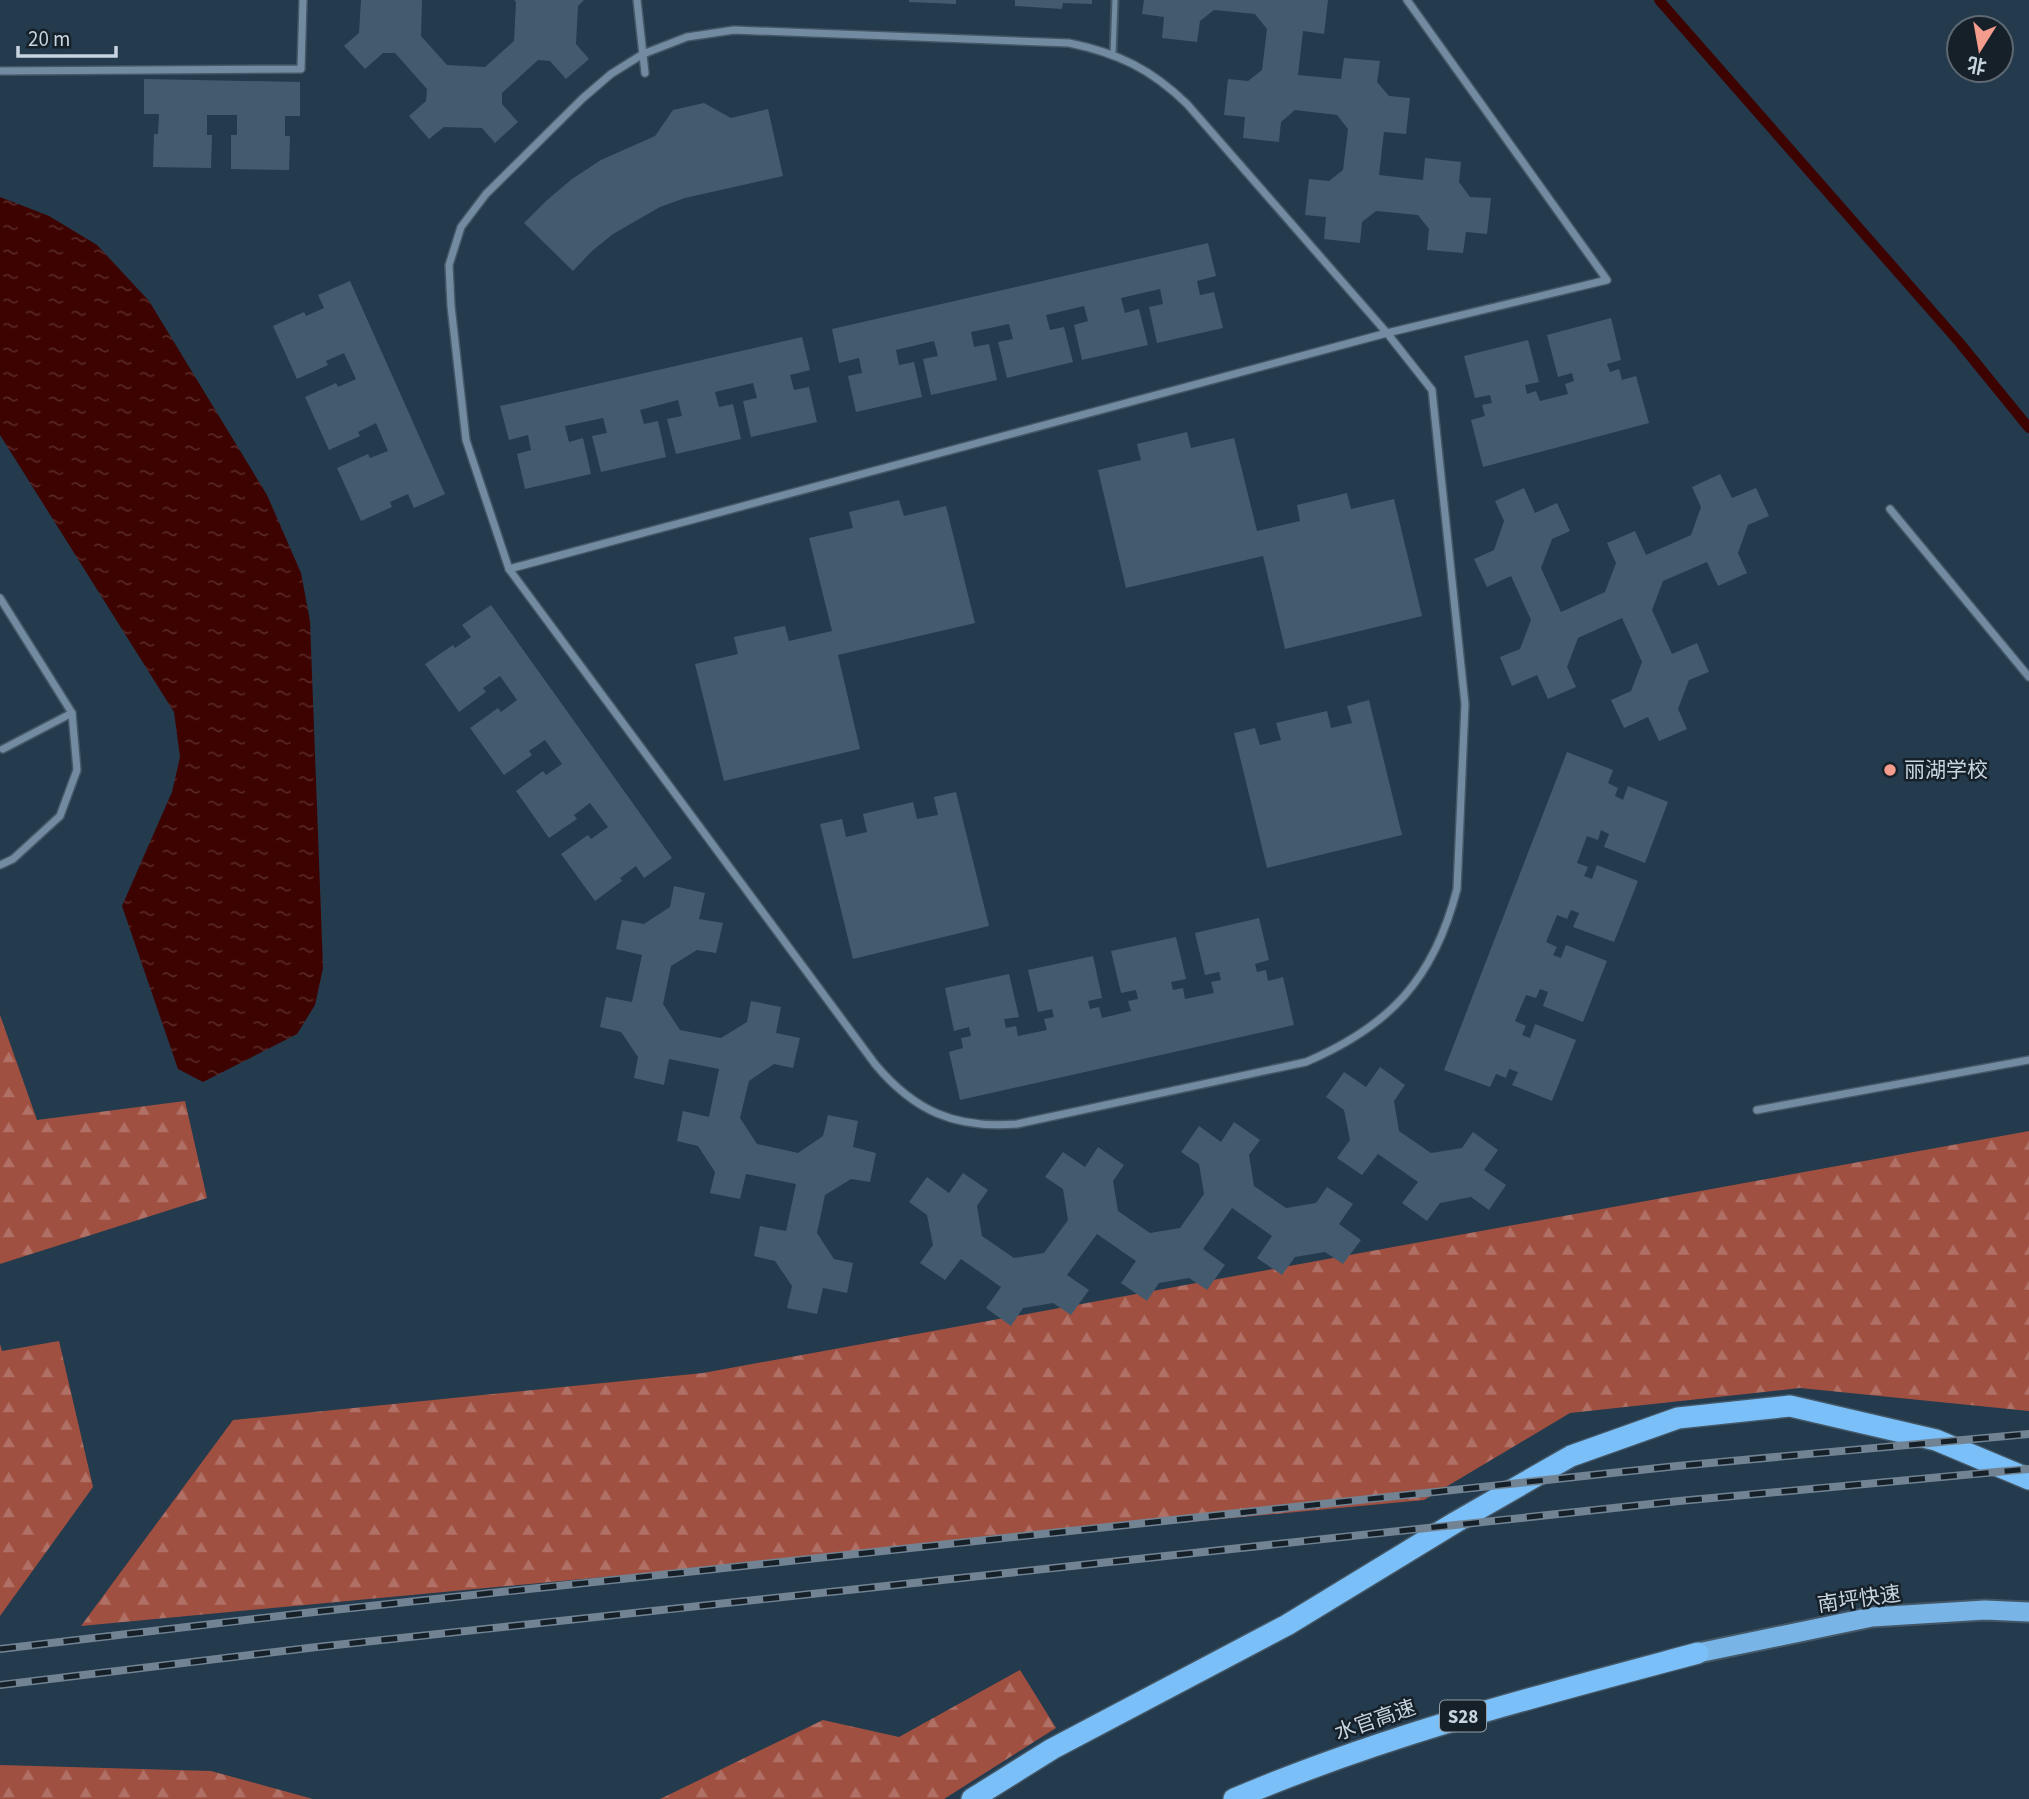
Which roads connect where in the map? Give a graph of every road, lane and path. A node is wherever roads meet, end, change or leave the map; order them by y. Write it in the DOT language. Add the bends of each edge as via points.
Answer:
graph roads {
  1 [pos="303,0"];
  2 [pos="637,0"];
  3 [pos="1115,0"];
  4 [pos="1407,0"];
  5 [pos="643,54"];
  6 [pos="1113,54"];
  7 [pos="1,71"];
  8 [pos="645,73"];
  9 [pos="1387,333"];
  10 [pos="1890,509"];
  11 [pos="509,569"];
  12 [pos="0,598"];
  13 [pos="2029,677"];
  14 [pos="72,713"];
  15 [pos="3,750"];
  16 [pos="0,865"];
  17 [pos="2029,1060"];
  18 [pos="1757,1110"];
  19 [pos="2029,1479"];
  20 [pos="2029,1612"];
  21 [pos="1698,1653"];
  22 [pos="972,1799"];
  23 [pos="1234,1799"];
  1 -- 7 [label="street" via="301,69"];
  2 -- 5 [label="street"];
  3 -- 6 [label="lane"];
  4 -- 9 [label="street" via="1607,280"];
  5 -- 6 [label="street" via="687,37 734,30 1069,43"];
  5 -- 8 [label="street"];
  5 -- 11 [label="street" via="583,98 486,194 461,227 449,265 466,440"];
  6 -- 9 [label="street" via="1153,74 1187,103"];
  9 -- 11 [label="street"];
  9 -- 11 [label="street" via="1432,390 1465,704 1457,889 1439,943 1410,991 1364,1032 1306,1062 1017,1124 971,1124 927,1110 898,1090 874,1064"];
  10 -- 13 [label="street"];
  12 -- 14 [label="street"];
  14 -- 15 [label="street"];
  14 -- 16 [label="street" via="77,770 60,816 13,859"];
  17 -- 18 [label="street"];
  19 -- 22 [label="highway" via="1936,1440 1790,1406 1678,1418 1571,1456 1287,1625 1052,1749"];
  20 -- 21 [label="highway, 南坪快速" via="1872,1617"];
  21 -- 23 [label="highway, 水官高速 / S28" via="1454,1719 1289,1775"];
}
